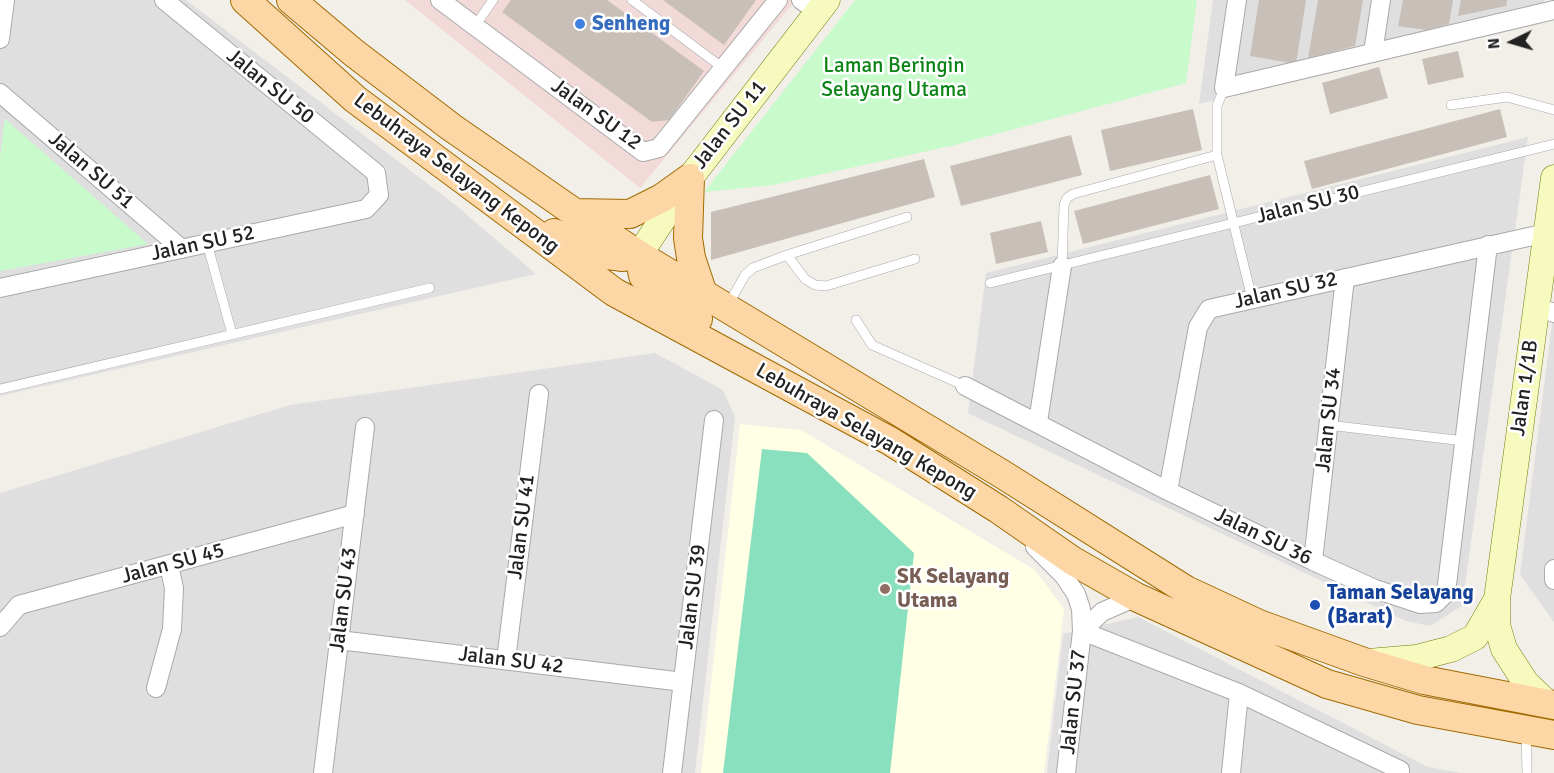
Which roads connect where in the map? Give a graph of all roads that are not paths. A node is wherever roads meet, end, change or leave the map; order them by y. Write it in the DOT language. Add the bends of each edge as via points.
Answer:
graph roads {
  1 [pos="5,0"];
  2 [pos="164,0"];
  3 [pos="245,0"];
  4 [pos="440,0"];
  5 [pos="493,0"];
  6 [pos="632,0"];
  7 [pos="778,0"];
  8 [pos="1237,0"];
  9 [pos="1381,0"];
  10 [pos="293,1"];
  11 [pos="815,4"];
  12 [pos="1521,9"];
  13 [pos="1554,10"];
  14 [pos="475,26"];
  15 [pos="0,39"];
  16 [pos="1373,53"];
  17 [pos="723,68"];
  18 [pos="1224,88"];
  19 [pos="0,93"];
  20 [pos="1451,105"];
  21 [pos="1554,110"];
  22 [pos="1554,144"];
  23 [pos="1217,155"];
  24 [pos="376,173"];
  25 [pos="690,178"];
  26 [pos="1554,178"];
  27 [pos="575,213"];
  28 [pos="908,217"];
  29 [pos="518,221"];
  30 [pos="1234,223"];
  31 [pos="1546,233"];
  32 [pos="207,243"];
  33 [pos="1488,245"];
  34 [pos="182,249"];
  35 [pos="639,255"];
  36 [pos="787,255"];
  37 [pos="915,259"];
  38 [pos="1062,266"];
  39 [pos="1345,278"];
  40 [pos="990,283"];
  41 [pos="0,288"];
  42 [pos="430,288"];
  43 [pos="702,291"];
  44 [pos="1252,299"];
  45 [pos="727,307"];
  46 [pos="1545,310"];
  47 [pos="856,320"];
  48 [pos="232,334"];
  49 [pos="965,386"];
  50 [pos="0,389"];
  51 [pos="539,394"];
  52 [pos="714,420"];
  53 [pos="1038,422"];
  54 [pos="857,424"];
  55 [pos="1328,425"];
  56 [pos="365,427"];
  57 [pos="1464,441"];
  58 [pos="1168,490"];
  59 [pos="998,509"];
  60 [pos="354,514"];
  61 [pos="1313,561"];
  62 [pos="170,565"];
  63 [pos="1554,569"];
  64 [pos="1554,580"];
  65 [pos="1136,597"];
  66 [pos="1497,599"];
  67 [pos="0,627"];
  68 [pos="1082,631"];
  69 [pos="339,640"];
  70 [pos="506,660"];
  71 [pos="1364,662"];
  72 [pos="683,682"];
  73 [pos="156,688"];
  74 [pos="1239,693"];
  75 [pos="1551,705"];
  76 [pos="1526,730"];
  77 [pos="1554,735"];
  78 [pos="1402,772"];
  79 [pos="323,773"];
  80 [pos="672,773"];
  81 [pos="1066,773"];
  82 [pos="1232,773"];
  83 [pos="1527,773"];
  1 -- 15 [label="street"];
  2 -- 24 [label="street, Jalan SU 50"];
  3 -- 29 [label="main road, Lebuhraya Selayang Kepong" via="355,99"];
  4 -- 14 [label="street, Jalan SU 12"];
  5 -- 14 [label="lane"];
  6 -- 17 [label="lane"];
  7 -- 17 [label="street, Jalan SU 12"];
  8 -- 18 [label="street"];
  9 -- 16 [label="street"];
  10 -- 27 [label="main road, Lebuhraya Selayang Kepong" via="451,127"];
  11 -- 25 [label="street, Jalan SU 11"];
  12 -- 13 [label="street"];
  12 -- 16 [label="street"];
  14 -- 17 [label="street, Jalan SU 12" via="643,152 659,148"];
  16 -- 18 [label="street"];
  18 -- 23 [label="lane" via="1217,106"];
  19 -- 34 [label="street, Jalan SU 51"];
  20 -- 21 [label="lane" via="1507,97"];
  22 -- 30 [label="lane, Jalan SU 30"];
  23 -- 30 [label="lane"];
  23 -- 38 [label="lane" via="1067,198"];
  24 -- 32 [label="street, Jalan SU 52" via="379,195 366,209"];
  25 -- 27 [label="main road" via="630,214"];
  25 -- 35 [label="street, Jalan SU 11"];
  25 -- 43 [label="main road" via="688,238"];
  26 -- 31 [label="street, Jalan 1/1B"];
  27 -- 35 [label="main road, Lebuhraya Selayang Kepong"];
  28 -- 36 [label="lane"];
  29 -- 35 [label="main road" via="599,254"];
  29 -- 54 [label="main road, Lebuhraya Selayang Kepong" via="614,292"];
  30 -- 38 [label="lane, Jalan SU 30"];
  30 -- 44 [label="lane"];
  31 -- 33 [label="street, Jalan SU 32"];
  31 -- 46 [label="street, Jalan 1/1B"];
  32 -- 34 [label="street, Jalan SU 52"];
  32 -- 48 [label="lane"];
  33 -- 39 [label="street, Jalan SU 32"];
  33 -- 57 [label="street, Jalan SU 36"];
  34 -- 41 [label="street, Jalan SU 52"];
  35 -- 43 [label="main road, Lebuhraya Selayang Kepong"];
  35 -- 54 [label="main road" via="644,276 656,290"];
  36 -- 37 [label="lane" via="805,279 815,285"];
  36 -- 45 [label="lane" via="745,275"];
  38 -- 40 [label="lane, Jalan SU 30"];
  38 -- 53 [label="street"];
  39 -- 44 [label="street, Jalan SU 32"];
  39 -- 55 [label="street, Jalan SU 34"];
  42 -- 48 [label="lane"];
  43 -- 45 [label="main road, Lebuhraya Selayang Kepong"];
  44 -- 58 [label="street, Jalan SU 32" via="1209,309 1202,317"];
  45 -- 71 [label="main road, Lebuhraya Selayang Kepong" via="1186,590 1259,624"];
  46 -- 66 [label="street, Jalan 1/1B"];
  47 -- 49 [label="lane" via="872,345"];
  48 -- 50 [label="lane"];
  49 -- 53 [label="street, Jalan SU 36"];
  51 -- 70 [label="street, Jalan SU 41"];
  52 -- 72 [label="street, Jalan SU 39"];
  53 -- 58 [label="street, Jalan SU 36"];
  54 -- 59 [label="main road, Lebuhraya Selayang Kepong"];
  55 -- 57 [label="lane"];
  55 -- 61 [label="street, Jalan SU 34"];
  56 -- 60 [label="street, Jalan SU 43"];
  57 -- 61 [label="street, Jalan SU 36" via="1446,593 1436,603 1420,604 1375,589"];
  58 -- 61 [label="street, Jalan SU 36"];
  59 -- 65 [label="main road, Lebuhraya Selayang Kepong" via="1073,561"];
  59 -- 68 [label="street, Jalan SU 37" via="1064,576 1081,609"];
  60 -- 62 [label="street, Jalan SU 45"];
  60 -- 69 [label="street, Jalan SU 43"];
  62 -- 67 [label="street, Jalan SU 45" via="19,605"];
  62 -- 73 [label="street" via="174,588 172,628"];
  63 -- 64 [label="street"];
  65 -- 68 [label="street" via="1102,612"];
  65 -- 76 [label="main road, Lebuhraya Selayang Kepong" via="1327,684 1418,710"];
  66 -- 71 [label="street" via="1476,637 1451,649 1416,658"];
  66 -- 75 [label="street" via="1497,625 1504,649 1526,683"];
  68 -- 74 [label="street"];
  68 -- 81 [label="street, Jalan SU 37"];
  69 -- 70 [label="street, Jalan SU 42"];
  69 -- 79 [label="street, Jalan SU 43"];
  70 -- 72 [label="street, Jalan SU 42"];
  71 -- 75 [label="main road, Lebuhraya Selayang Kepong" via="1424,680"];
  72 -- 80 [label="street, Jalan SU 39"];
  74 -- 78 [label="street"];
  74 -- 82 [label="street"];
  76 -- 77 [label="main road, Lebuhraya Selayang Kepong"];
  76 -- 83 [label="lane"];
}
